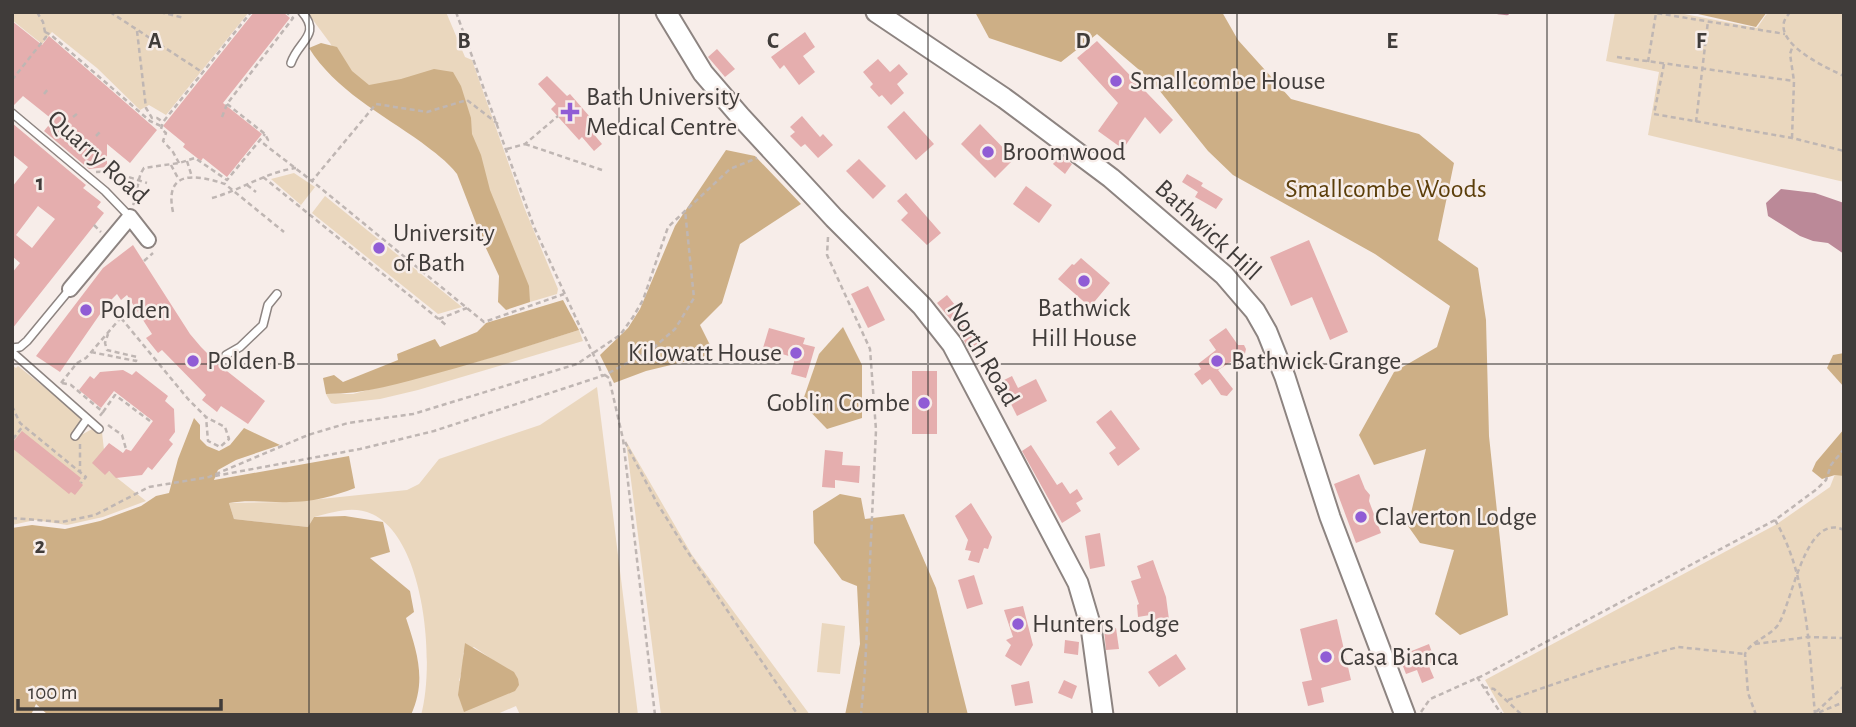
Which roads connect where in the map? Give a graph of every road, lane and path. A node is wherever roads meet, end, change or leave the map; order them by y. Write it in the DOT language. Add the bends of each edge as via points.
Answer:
graph roads {
  1 [pos="37,12"];
  2 [pos="110,12"];
  3 [pos="160,12"];
  4 [pos="251,12"];
  5 [pos="286,12"];
  6 [pos="302,12"];
  7 [pos="456,12"];
  8 [pos="666,12"];
  9 [pos="876,12"];
  10 [pos="1790,12"];
  11 [pos="184,18"];
  12 [pos="1708,21"];
  13 [pos="137,31"];
  14 [pos="45,32"];
  15 [pos="1785,34"];
  16 [pos="1793,45"];
  17 [pos="1617,57"];
  18 [pos="291,62"];
  19 [pos="1648,62"];
  20 [pos="1664,64"];
  21 [pos="1703,70"];
  22 [pos="202,72"];
  23 [pos="1844,76"];
  24 [pos="12,80"];
  25 [pos="1794,82"];
  26 [pos="48,89"];
  27 [pos="44,94"];
  28 [pos="227,103"];
  29 [pos="12,113"];
  30 [pos="78,113"];
  31 [pos="73,117"];
  32 [pos="222,117"];
  33 [pos="558,117"];
  34 [pos="1696,122"];
  35 [pos="162,124"];
  36 [pos="498,124"];
  37 [pos="100,132"];
  38 [pos="265,134"];
  39 [pos="96,136"];
  40 [pos="1792,138"];
  41 [pos="524,144"];
  42 [pos="507,149"];
  43 [pos="1844,151"];
  44 [pos="773,152"];
  45 [pos="187,161"];
  46 [pos="179,163"];
  47 [pos="172,165"];
  48 [pos="296,168"];
  49 [pos="602,170"];
  50 [pos="101,171"];
  51 [pos="192,177"];
  52 [pos="263,177"];
  53 [pos="139,179"];
  54 [pos="178,180"];
  55 [pos="312,181"];
  56 [pos="147,183"];
  57 [pos="247,185"];
  58 [pos="235,192"];
  59 [pos="256,192"];
  60 [pos="212,198"];
  61 [pos="685,210"];
  62 [pos="173,212"];
  63 [pos="129,216"];
  64 [pos="834,218"];
  65 [pos="284,232"];
  66 [pos="152,245"];
  67 [pos="144,261"];
  68 [pos="70,289"];
  69 [pos="277,294"];
  70 [pos="564,294"];
  71 [pos="130,307"];
  72 [pos="467,308"];
  73 [pos="121,318"];
  74 [pos="439,319"];
  75 [pos="446,325"];
  76 [pos="110,331"];
  77 [pos="13,349"];
  78 [pos="91,352"];
  79 [pos="226,355"];
  80 [pos="604,375"];
  81 [pos="62,383"];
  82 [pos="71,385"];
  83 [pos="55,391"];
  84 [pos="12,406"];
  85 [pos="103,412"];
  86 [pos="206,417"];
  87 [pos="87,419"];
  88 [pos="150,421"];
  89 [pos="23,426"];
  90 [pos="99,429"];
  91 [pos="77,433"];
  92 [pos="13,439"];
  93 [pos="623,439"];
  94 [pos="1844,449"];
  95 [pos="80,472"];
  96 [pos="209,477"];
  97 [pos="80,483"];
  98 [pos="12,518"];
  99 [pos="1775,520"];
  100 [pos="1844,530"];
  101 [pos="1797,577"];
  102 [pos="1808,637"];
  103 [pos="1844,638"];
  104 [pos="1755,644"];
  105 [pos="1745,654"];
  106 [pos="1477,677"];
  107 [pos="1844,686"];
  108 [pos="1483,687"];
  109 [pos="1508,700"];
  110 [pos="1844,702"];
  111 [pos="1815,714"];
  112 [pos="655,715"];
  113 [pos="798,715"];
  114 [pos="860,715"];
  115 [pos="1103,715"];
  116 [pos="1405,715"];
  117 [pos="1420,715"];
  118 [pos="1502,715"];
  119 [pos="1522,715"];
  120 [pos="1756,715"];
  1 -- 14 [label="path"];
  2 -- 13 [label="path"];
  3 -- 11 [label="path"];
  4 -- 22 [label="path"];
  5 -- 28 [label="path" via="293,18"];
  6 -- 18 [label="lane" via="311,31"];
  7 -- 36 [label="path"];
  8 -- 44 [label="street, North Road" via="703,73"];
  9 -- 116 [label="street, Bathwick Hill" via="1004,98 1111,178 1224,275 1255,311 1285,377 1330,517"];
  10 -- 15 [label="path" via="1784,22"];
  12 -- 15 [label="path"];
  12 -- 19 [label="path" via="1656,13"];
  12 -- 21 [label="path"];
  13 -- 22 [label="path"];
  13 -- 35 [label="path" via="146,108"];
  14 -- 24 [label="path" via="46,37"];
  14 -- 35 [label="path" via="150,121"];
  15 -- 16 [label="path"];
  16 -- 23 [label="path" via="1812,61"];
  16 -- 25 [label="path"];
  17 -- 19 [label="path"];
  19 -- 20 [label="path"];
  20 -- 21 [label="path"];
  20 -- 34 [label="path" via="1654,114"];
  21 -- 25 [label="path"];
  21 -- 34 [label="path"];
  22 -- 35 [label="path"];
  25 -- 40 [label="path"];
  26 -- 27 [label="path"];
  28 -- 32 [label="path"];
  28 -- 38 [label="path"];
  29 -- 63 [label="lane, Quarry Road"];
  30 -- 31 [label="path"];
  33 -- 41 [label="path"];
  34 -- 40 [label="path"];
  35 -- 46 [label="path" via="163,141"];
  36 -- 42 [label="path"];
  36 -- 55 [label="path" via="467,100 427,112 376,104"];
  37 -- 39 [label="path"];
  38 -- 45 [label="path" via="227,180 195,158"];
  38 -- 48 [label="path" via="268,140 264,144"];
  40 -- 43 [label="path"];
  41 -- 42 [label="path"];
  41 -- 49 [label="path"];
  42 -- 70 [label="path"];
  44 -- 61 [label="path" via="730,169"];
  44 -- 64 [label="street, North Road"];
  45 -- 46 [label="path"];
  45 -- 51 [label="path"];
  46 -- 47 [label="path"];
  47 -- 53 [label="path" via="144,168"];
  47 -- 54 [label="path"];
  48 -- 52 [label="path"];
  48 -- 55 [label="path"];
  50 -- 53 [label="path"];
  51 -- 54 [label="path"];
  51 -- 58 [label="path" via="225,184"];
  52 -- 57 [label="path"];
  52 -- 74 [label="path"];
  53 -- 56 [label="path"];
  53 -- 63 [label="path"];
  54 -- 62 [label="path" via="170,197"];
  55 -- 72 [label="path"];
  57 -- 58 [label="path"];
  57 -- 59 [label="path"];
  58 -- 60 [label="path"];
  58 -- 65 [label="path"];
  61 -- 80 [label="path" via="694,298 675,329 651,350"];
  61 -- 96 [label="path" via="668,227 633,317 620,335 577,364 413,414 348,423 308,435"];
  63 -- 66 [label="street, Quarry Road"];
  63 -- 68 [label="street"];
  64 -- 114 [label="path" via="827,255 870,349 876,430"];
  64 -- 115 [label="street, North Road" via="937,323 969,374 1078,583 1091,627"];
  66 -- 67 [label="path"];
  68 -- 77 [label="lane" via="27,341"];
  69 -- 79 [label="lane" via="268,305 263,325"];
  70 -- 72 [label="path" via="484,321"];
  70 -- 80 [label="path, bridge"];
  71 -- 73 [label="path"];
  72 -- 74 [label="path"];
  73 -- 76 [label="path"];
  73 -- 86 [label="path"];
  74 -- 75 [label="path"];
  76 -- 78 [label="path"];
  76 -- 78 [label="path" via="107,350 137,357 136,361"];
  77 -- 83 [label="lane"];
  78 -- 81 [label="path"];
  80 -- 93 [label="path"];
  80 -- 96 [label="path" via="423,433"];
  81 -- 82 [label="path"];
  81 -- 83 [label="path"];
  83 -- 87 [label="lane"];
  84 -- 89 [label="path"];
  85 -- 88 [label="path" via="115,394"];
  86 -- 86 [label="path" via="225,427 229,439 220,447 208,440"];
  87 -- 90 [label="lane"];
  87 -- 91 [label="lane"];
  89 -- 92 [label="path"];
  89 -- 95 [label="path"];
  91 -- 95 [label="path"];
  93 -- 112 [label="path"];
  93 -- 113 [label="path" via="685,548"];
  94 -- 99 [label="path" via="1826,480"];
  95 -- 97 [label="path" via="86,477"];
  96 -- 98 [label="path" via="149,487 95,515 62,522"];
  99 -- 101 [label="path"];
  99 -- 106 [label="path"];
  100 -- 101 [label="path" via="1826,528 1816,536"];
  101 -- 102 [label="path"];
  101 -- 104 [label="path" via="1778,625"];
  102 -- 103 [label="path"];
  102 -- 104 [label="path"];
  102 -- 111 [label="path"];
  104 -- 105 [label="path"];
  105 -- 109 [label="path" via="1678,647"];
  105 -- 120 [label="path" via="1748,693"];
  106 -- 108 [label="path"];
  106 -- 117 [label="path" via="1430,699"];
  107 -- 111 [label="path"];
  108 -- 109 [label="path"];
  108 -- 118 [label="path"];
  109 -- 119 [label="path"];
  110 -- 111 [label="path"];
}
